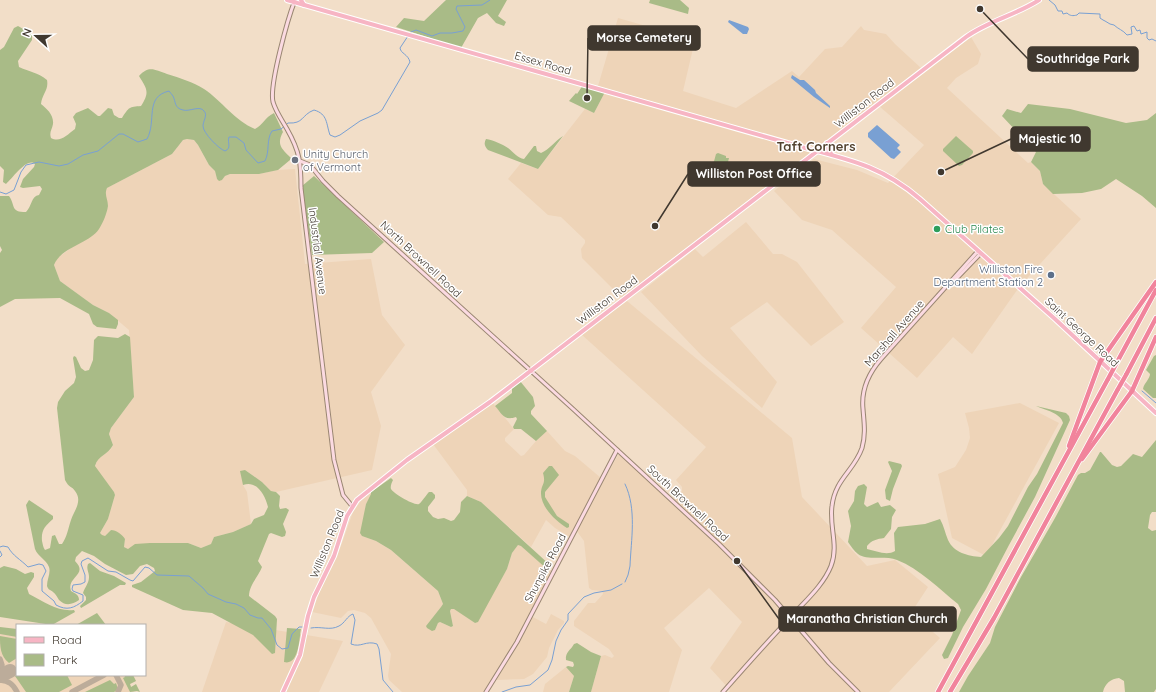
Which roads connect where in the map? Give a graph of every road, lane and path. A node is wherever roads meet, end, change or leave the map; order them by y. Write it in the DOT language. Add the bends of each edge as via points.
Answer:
graph roads {
  1 [pos="287,0"];
  2 [pos="301,0"];
  3 [pos="1039,0"];
  4 [pos="295,1"];
  5 [pos="304,5"];
  6 [pos="827,143"];
  7 [pos="805,148"];
  8 [pos="817,151"];
  9 [pos="833,155"];
  10 [pos="808,158"];
  11 [pos="300,161"];
  12 [pos="979,252"];
  13 [pos="1156,282"];
  14 [pos="1156,290"];
  15 [pos="1156,318"];
  16 [pos="1156,336"];
  17 [pos="1100,362"];
  18 [pos="530,371"];
  19 [pos="1132,391"];
  20 [pos="1156,413"];
  21 [pos="617,450"];
  22 [pos="1064,459"];
  23 [pos="1074,469"];
  24 [pos="352,506"];
  25 [pos="790,617"];
  26 [pos="283,692"];
  27 [pos="486,692"];
  28 [pos="723,692"];
  29 [pos="858,692"];
  30 [pos="938,692"];
  31 [pos="950,692"];
  1 -- 4 [label="main road, Essex Road"];
  2 -- 5 [label="main road"];
  3 -- 6 [label="main road, Williston Road" via="971,34"];
  4 -- 5 [label="main road, Essex Road"];
  4 -- 11 [label="main road, Industrial Avenue" via="272,86 273,101"];
  5 -- 7 [label="main road, Essex Road"];
  6 -- 8 [label="main road, Williston Road"];
  6 -- 9 [label="main road"];
  7 -- 8 [label="main road, Essex Road"];
  7 -- 10 [label="main road"];
  8 -- 9 [label="main road, Saint George Road"];
  8 -- 10 [label="main road, Williston Road"];
  9 -- 12 [label="main road, Saint George Road" via="869,167 898,182 920,198"];
  10 -- 18 [label="main road, Williston Road"];
  11 -- 18 [label="main road, North Brownell Road" via="310,165 338,196"];
  11 -- 24 [label="main road, Industrial Avenue" via="301,188 334,460 343,495"];
  12 -- 17 [label="main road, Saint George Road"];
  12 -- 25 [label="main road, Marshall Avenue" via="869,375 863,395 865,431 862,447 854,464 839,484 832,505 835,544 832,561 822,581"];
  13 -- 17 [label="highway"];
  14 -- 22 [label="highway, bridge"];
  15 -- 23 [label="highway, bridge"];
  16 -- 19 [label="highway"];
  17 -- 19 [label="main road, Saint George Road"];
  17 -- 22 [label="highway"];
  18 -- 21 [label="main road, South Brownell Road"];
  18 -- 24 [label="main road, Williston Road" via="407,460"];
  19 -- 20 [label="main road, Saint George Road"];
  19 -- 23 [label="highway"];
  21 -- 25 [label="main road, South Brownell Road" via="719,544"];
  21 -- 27 [label="main road, Shunpike Road" via="517,642"];
  22 -- 30 [label="highway"];
  23 -- 31 [label="highway" via="994,618"];
  24 -- 26 [label="main road, Williston Road" via="334,556 313,601 300,655"];
  25 -- 28 [label="main road, Marshall Avenue"];
  25 -- 29 [label="main road, South Brownell Road" via="829,663"];
}
